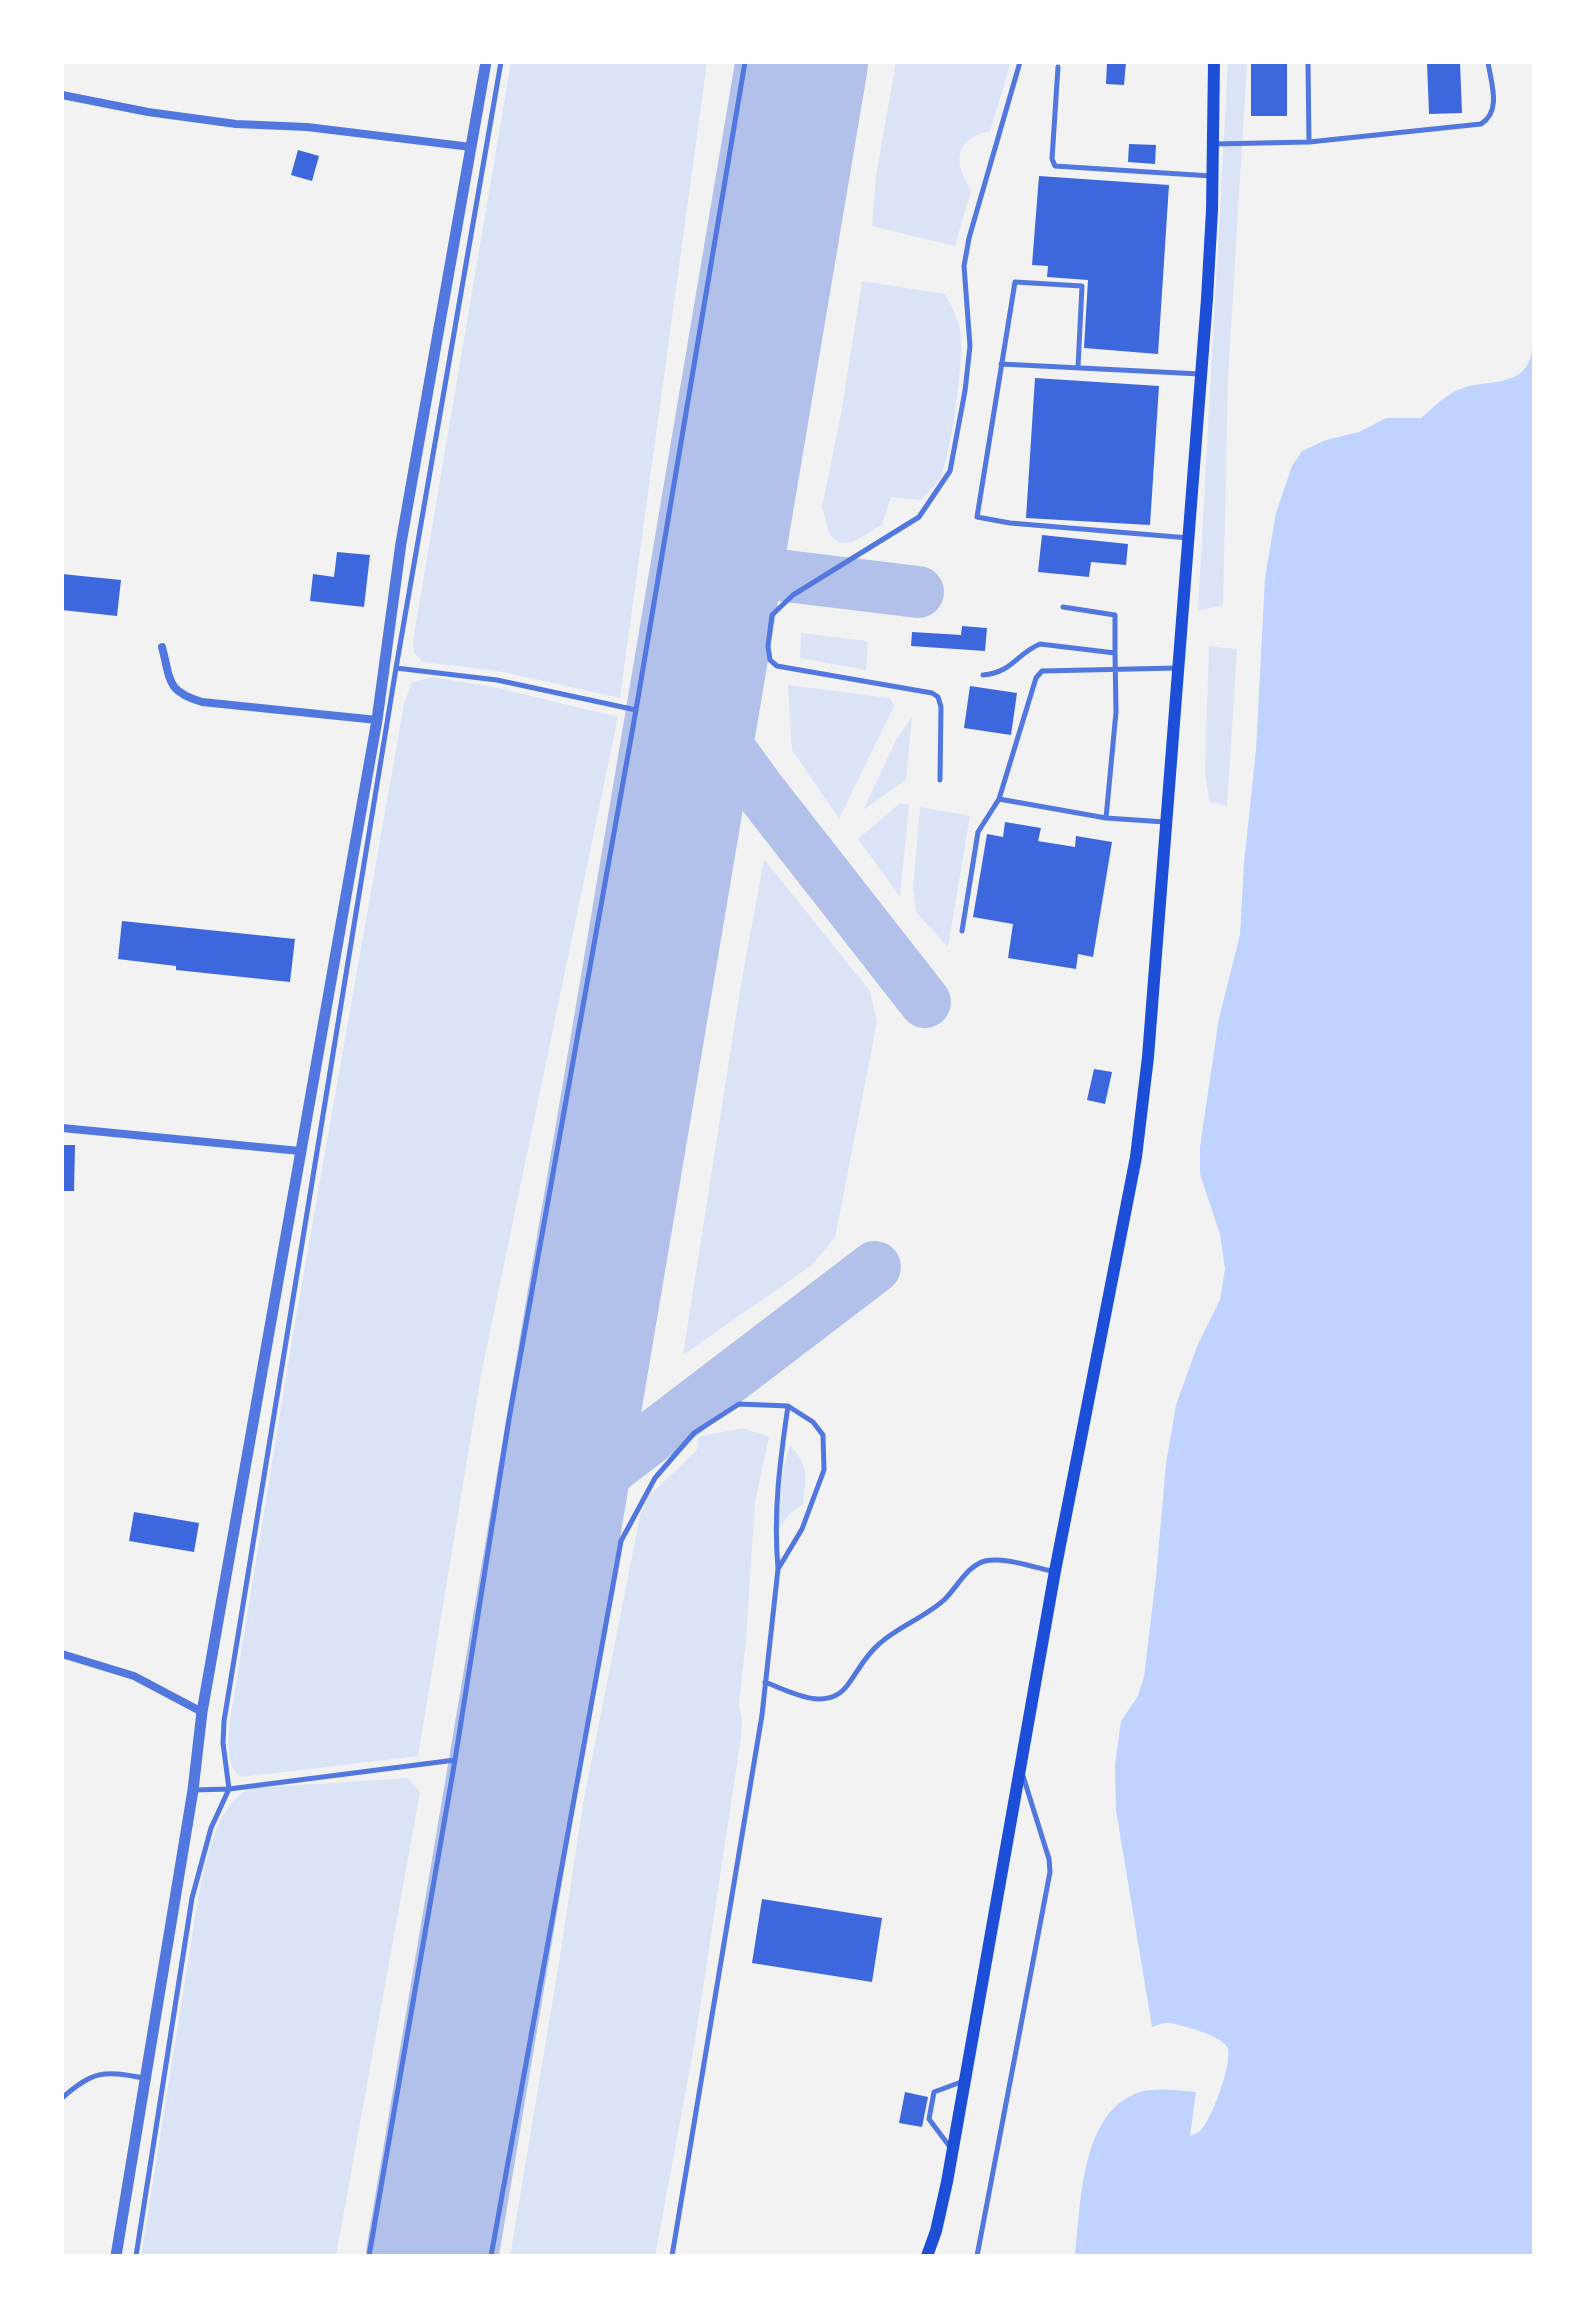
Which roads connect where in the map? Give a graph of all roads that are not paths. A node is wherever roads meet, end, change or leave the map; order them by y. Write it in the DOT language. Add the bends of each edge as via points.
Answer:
graph roads {
  1 [pos="486,62"];
  2 [pos="501,62"];
  3 [pos="745,62"];
  4 [pos="1020,62"];
  5 [pos="1214,62"];
  6 [pos="1308,62"];
  7 [pos="1488,62"];
  8 [pos="1058,67"];
  9 [pos="62,95"];
  10 [pos="1309,142"];
  11 [pos="1213,144"];
  12 [pos="471,147"];
  13 [pos="1212,177"];
  14 [pos="1001,364"];
  15 [pos="1078,367"];
  16 [pos="1201,374"];
  17 [pos="1190,539"];
  18 [pos="1063,607"];
  19 [pos="162,647"];
  20 [pos="1115,653"];
  21 [pos="396,668"];
  22 [pos="1117,668"];
  23 [pos="1179,668"];
  24 [pos="983,675"];
  25 [pos="636,710"];
  26 [pos="377,720"];
  27 [pos="940,780"];
  28 [pos="999,799"];
  29 [pos="1106,818"];
  30 [pos="1166,822"];
  31 [pos="962,931"];
  32 [pos="62,1128"];
  33 [pos="300,1151"];
  34 [pos="788,1406"];
  35 [pos="778,1569"];
  36 [pos="1055,1571"];
  37 [pos="62,1654"];
  38 [pos="765,1682"];
  39 [pos="202,1712"];
  40 [pos="455,1760"];
  41 [pos="1021,1769"];
  42 [pos="229,1789"];
  43 [pos="193,1790"];
  44 [pos="144,2078"];
  45 [pos="965,2080"];
  46 [pos="62,2098"];
  47 [pos="952,2151"];
  48 [pos="116,2256"];
  49 [pos="136,2256"];
  50 [pos="369,2256"];
  51 [pos="491,2256"];
  52 [pos="672,2256"];
  53 [pos="927,2256"];
  54 [pos="977,2256"];
  1 -- 12 [label="street"];
  2 -- 21 [label="lane"];
  3 -- 25 [label="lane"];
  4 -- 27 [label="lane" via="964,266 970,346 950,471 919,517 793,595 772,615 768,646 777,666 938,697"];
  5 -- 11 [label="main road"];
  6 -- 10 [label="lane"];
  7 -- 10 [label="lane" via="1493,111 1481,124"];
  8 -- 13 [label="lane" via="1055,166"];
  9 -- 12 [label="street" via="236,124"];
  10 -- 11 [label="lane"];
  11 -- 13 [label="main road"];
  12 -- 26 [label="street" via="403,530"];
  13 -- 16 [label="main road"];
  14 -- 15 [label="lane"];
  14 -- 15 [label="lane" via="1015,282 1082,286"];
  14 -- 17 [label="lane" via="977,517"];
  15 -- 16 [label="lane"];
  16 -- 17 [label="main road"];
  17 -- 23 [label="main road"];
  18 -- 20 [label="lane" via="1115,615"];
  19 -- 26 [label="street" via="172,686 181,695 202,702"];
  20 -- 22 [label="lane"];
  20 -- 24 [label="lane" via="1040,644 1005,671"];
  21 -- 25 [label="lane" via="497,680"];
  21 -- 42 [label="lane" via="224,1721"];
  22 -- 23 [label="lane"];
  22 -- 28 [label="lane" via="1042,671"];
  22 -- 29 [label="lane"];
  23 -- 30 [label="main road"];
  25 -- 40 [label="lane" via="509,1419"];
  26 -- 33 [label="street"];
  28 -- 29 [label="lane"];
  28 -- 31 [label="lane" via="978,832"];
  29 -- 30 [label="lane"];
  30 -- 36 [label="main road" via="1136,1157"];
  32 -- 33 [label="street"];
  33 -- 39 [label="street"];
  34 -- 35 [label="lane" via="776,1487"];
  34 -- 35 [label="lane" via="823,1435 824,1470 802,1529"];
  34 -- 51 [label="lane" via="739,1404 694,1433 655,1478 621,1541"];
  35 -- 38 [label="lane"];
  36 -- 38 [label="lane" via="998,1560 972,1567 936,1607 879,1644 847,1687 832,1698 801,1696"];
  36 -- 41 [label="main road"];
  37 -- 39 [label="street" via="134,1676"];
  38 -- 52 [label="lane"];
  39 -- 43 [label="street"];
  40 -- 42 [label="lane"];
  40 -- 50 [label="lane"];
  41 -- 45 [label="main road"];
  41 -- 54 [label="lane" via="1050,1872"];
  42 -- 43 [label="lane"];
  42 -- 49 [label="lane" via="207,1838 192,1898"];
  43 -- 44 [label="street"];
  44 -- 46 [label="lane" via="107,2071 84,2079"];
  44 -- 48 [label="street"];
  45 -- 47 [label="main road"];
  45 -- 47 [label="lane" via="934,2092 929,2119"];
  47 -- 53 [label="main road"];
}
